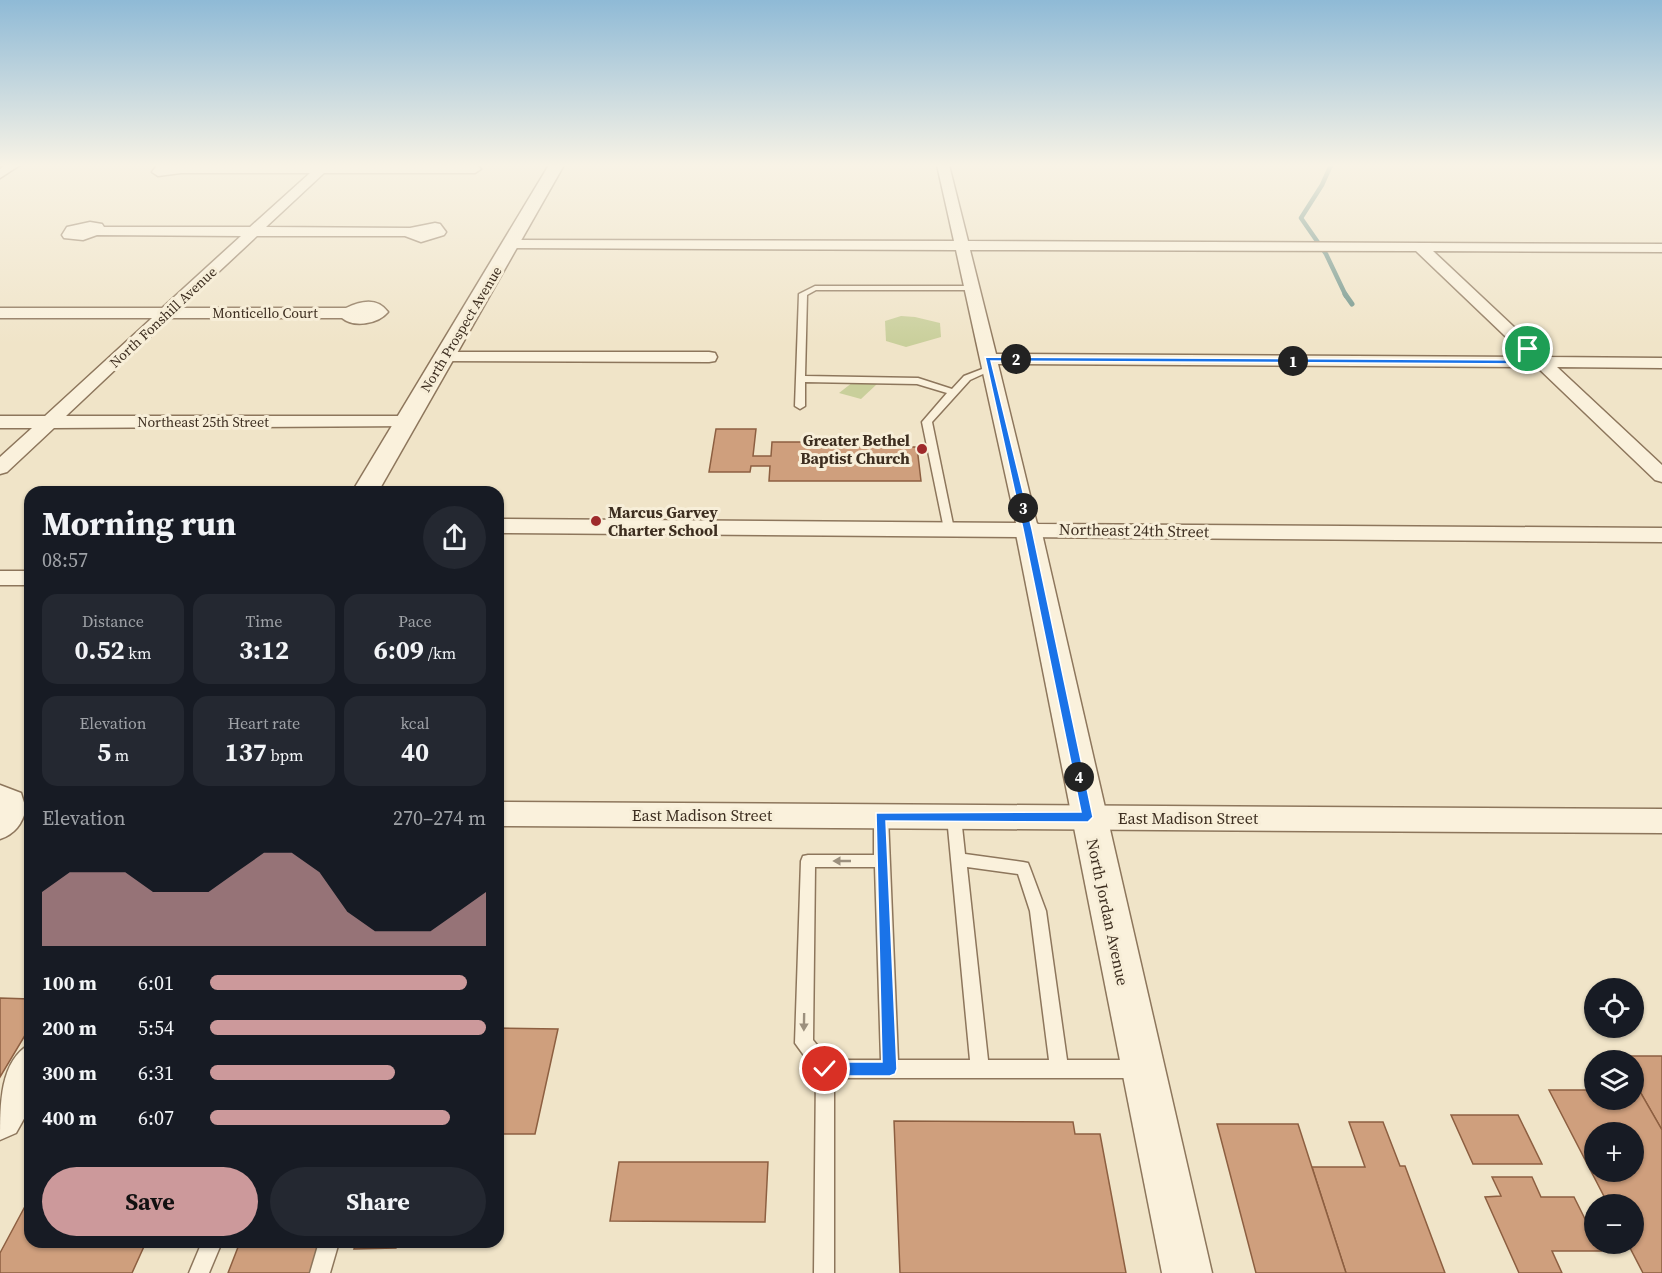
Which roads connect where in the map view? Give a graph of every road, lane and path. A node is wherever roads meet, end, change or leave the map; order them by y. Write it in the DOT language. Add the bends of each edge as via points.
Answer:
graph roads {
  1 [pos="262,224"];
  2 [pos="522,224"];
  3 [pos="955,224"];
  4 [pos="96,231"];
  5 [pos="254,232"];
  6 [pos="411,232"];
  7 [pos="511,244"];
  8 [pos="960,246"];
  9 [pos="1420,247"];
  10 [pos="1662,248"];
  11 [pos="970,288"];
  12 [pos="0,313"];
  13 [pos="167,313"];
  14 [pos="349,313"];
  15 [pos="444,357"];
  16 [pos="709,357"];
  17 [pos="1543,362"];
  18 [pos="1662,363"];
  19 [pos="989,364"];
  20 [pos="801,379"];
  21 [pos="953,392"];
  22 [pos="800,406"];
  23 [pos="0,422"];
  24 [pos="50,422"];
  25 [pos="405,422"];
  26 [pos="0,468"];
  27 [pos="1662,476"];
  28 [pos="368,486"];
  29 [pos="504,526"];
  30 [pos="949,529"];
  31 [pos="1028,529"];
  32 [pos="1662,535"];
  33 [pos="0,578"];
  34 [pos="24,578"];
  35 [pos="0,796"];
  36 [pos="504,814"];
  37 [pos="880,816"];
  38 [pos="954,816"];
  39 [pos="1088,817"];
  40 [pos="1662,821"];
  41 [pos="0,827"];
  42 [pos="959,860"];
  43 [pos="882,861"];
  44 [pos="825,1069"];
  45 [pos="890,1069"];
  46 [pos="980,1069"];
  47 [pos="1059,1069"];
  48 [pos="1143,1069"];
  49 [pos="24,1076"];
  50 [pos="0,1117"];
  51 [pos="209,1248"];
  52 [pos="327,1248"];
  53 [pos="199,1273"];
  54 [pos="320,1273"];
  55 [pos="824,1273"];
  56 [pos="1187,1273"];
  1 -- 5 [label="street, North Fonshill Avenue"];
  2 -- 7 [label="street, North Prospect Avenue"];
  3 -- 8 [label="street, North Jordan Avenue"];
  4 -- 5 [label="street"];
  5 -- 6 [label="street"];
  5 -- 13 [label="street, North Fonshill Avenue"];
  7 -- 8 [label="street"];
  7 -- 15 [label="street, North Prospect Avenue"];
  8 -- 9 [label="street"];
  8 -- 11 [label="street, North Jordan Avenue"];
  9 -- 10 [label="street"];
  9 -- 17 [label="street"];
  11 -- 19 [label="street, North Jordan Avenue"];
  11 -- 20 [label="lane" via="815,288 803,294"];
  12 -- 13 [label="street, Monticello Court"];
  13 -- 14 [label="street, Monticello Court"];
  13 -- 24 [label="street, North Fonshill Avenue"];
  15 -- 16 [label="street"];
  15 -- 25 [label="street, North Prospect Avenue"];
  17 -- 18 [label="street"];
  17 -- 19 [label="street"];
  17 -- 27 [label="street"];
  19 -- 21 [label="lane"];
  19 -- 31 [label="street, North Jordan Avenue"];
  20 -- 21 [label="lane" via="918,381"];
  20 -- 22 [label="lane"];
  21 -- 30 [label="lane" via="927,422"];
  23 -- 24 [label="street, Northeast 25th Street"];
  24 -- 25 [label="street, Northeast 25th Street"];
  24 -- 26 [label="street, North Fonshill Avenue"];
  25 -- 28 [label="street, North Prospect Avenue"];
  29 -- 30 [label="street, Northeast 24th Street"];
  30 -- 31 [label="street, Northeast 24th Street"];
  31 -- 32 [label="street, Northeast 24th Street"];
  31 -- 39 [label="street, North Jordan Avenue"];
  33 -- 34 [label="street"];
  35 -- 41 [label="street" via="11,801 13,807"];
  36 -- 37 [label="street, East Madison Street"];
  37 -- 38 [label="street, East Madison Street"];
  37 -- 43 [label="lane"];
  38 -- 39 [label="street, East Madison Street"];
  38 -- 42 [label="lane"];
  39 -- 40 [label="street, East Madison Street"];
  39 -- 48 [label="street, North Jordan Avenue"];
  42 -- 46 [label="lane"];
  42 -- 47 [label="lane" via="1023,868 1038,911"];
  43 -- 44 [label="lane, one-way" via="808,861 804,1043"];
  43 -- 45 [label="lane"];
  44 -- 45 [label="lane"];
  44 -- 55 [label="lane"];
  45 -- 46 [label="lane"];
  46 -- 47 [label="lane"];
  47 -- 48 [label="lane"];
  48 -- 56 [label="street, North Jordan Avenue"];
  49 -- 50 [label="street"];
  51 -- 53 [label="lane"];
  52 -- 54 [label="lane"];
}
